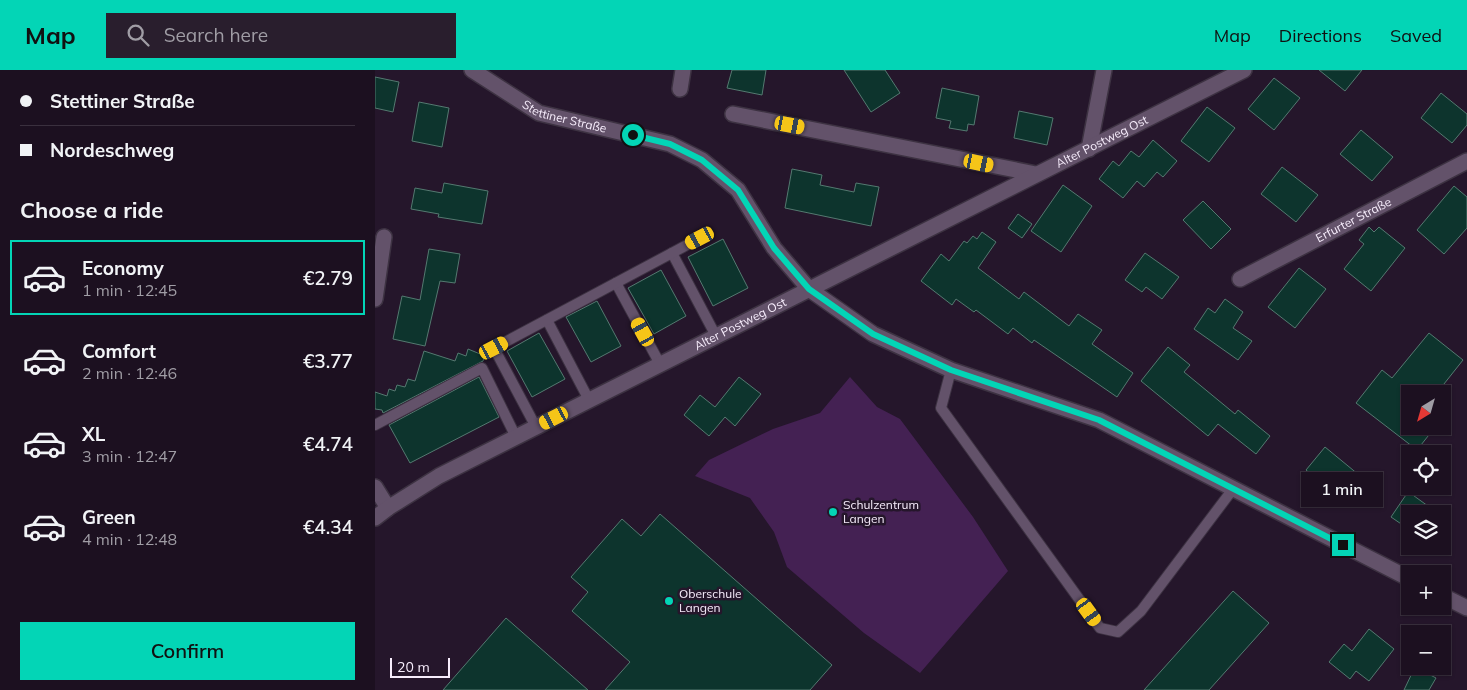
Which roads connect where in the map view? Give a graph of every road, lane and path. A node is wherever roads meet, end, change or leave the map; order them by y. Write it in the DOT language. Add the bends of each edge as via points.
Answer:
graph roads {
  1 [pos="473,70"];
  2 [pos="683,70"];
  3 [pos="1104,70"];
  4 [pos="1244,70"];
  5 [pos="680,89"];
  6 [pos="733,114"];
  7 [pos="1089,149"];
  8 [pos="1467,161"];
  9 [pos="1036,174"];
  10 [pos="384,237"];
  11 [pos="700,238"];
  12 [pos="672,254"];
  13 [pos="1240,279"];
  14 [pos="616,283"];
  15 [pos="809,289"];
  16 [pos="375,299"];
  17 [pos="547,320"];
  18 [pos="716,336"];
  19 [pos="660,364"];
  20 [pos="951,370"];
  21 [pos="589,400"];
  22 [pos="375,425"];
  23 [pos="536,427"];
  24 [pos="516,437"];
  25 [pos="375,487"];
  26 [pos="1233,489"];
  27 [pos="388,508"];
  28 [pos="375,518"];
  29 [pos="1401,574"];
  30 [pos="1451,600"];
  31 [pos="1467,608"];
  1 -- 15 [label="street, Stettiner Straße" via="539,114 670,144 702,160 738,190 774,248"];
  2 -- 5 [label="street"];
  3 -- 7 [label="street"];
  4 -- 7 [label="street, Alter Postweg Ost"];
  6 -- 9 [label="street"];
  7 -- 9 [label="street, Alter Postweg Ost"];
  8 -- 13 [label="street, Erfurter Straße"];
  9 -- 15 [label="street, Alter Postweg Ost"];
  10 -- 16 [label="street"];
  11 -- 12 [label="lane"];
  12 -- 14 [label="lane"];
  12 -- 18 [label="lane"];
  14 -- 17 [label="lane"];
  14 -- 19 [label="lane"];
  15 -- 18 [label="street, Alter Postweg Ost"];
  15 -- 20 [label="street, Stettiner Straße" via="873,334"];
  17 -- 21 [label="lane"];
  17 -- 23 [label="lane" via="494,348"];
  18 -- 19 [label="street, Alter Postweg Ost"];
  19 -- 21 [label="street, Alter Postweg Ost"];
  20 -- 26 [label="street, Stettiner Straße" via="1099,420"];
  20 -- 26 [label="lane" via="941,408 1100,628 1118,632 1141,611"];
  21 -- 23 [label="street, Alter Postweg Ost"];
  22 -- 24 [label="lane" via="481,368"];
  23 -- 24 [label="street, Alter Postweg Ost"];
  24 -- 27 [label="street, Alter Postweg Ost" via="439,476"];
  25 -- 27 [label="street"];
  26 -- 29 [label="street, Stettiner Straße"];
  27 -- 28 [label="street, Alter Postweg Ost"];
  30 -- 31 [label="street"];
}
